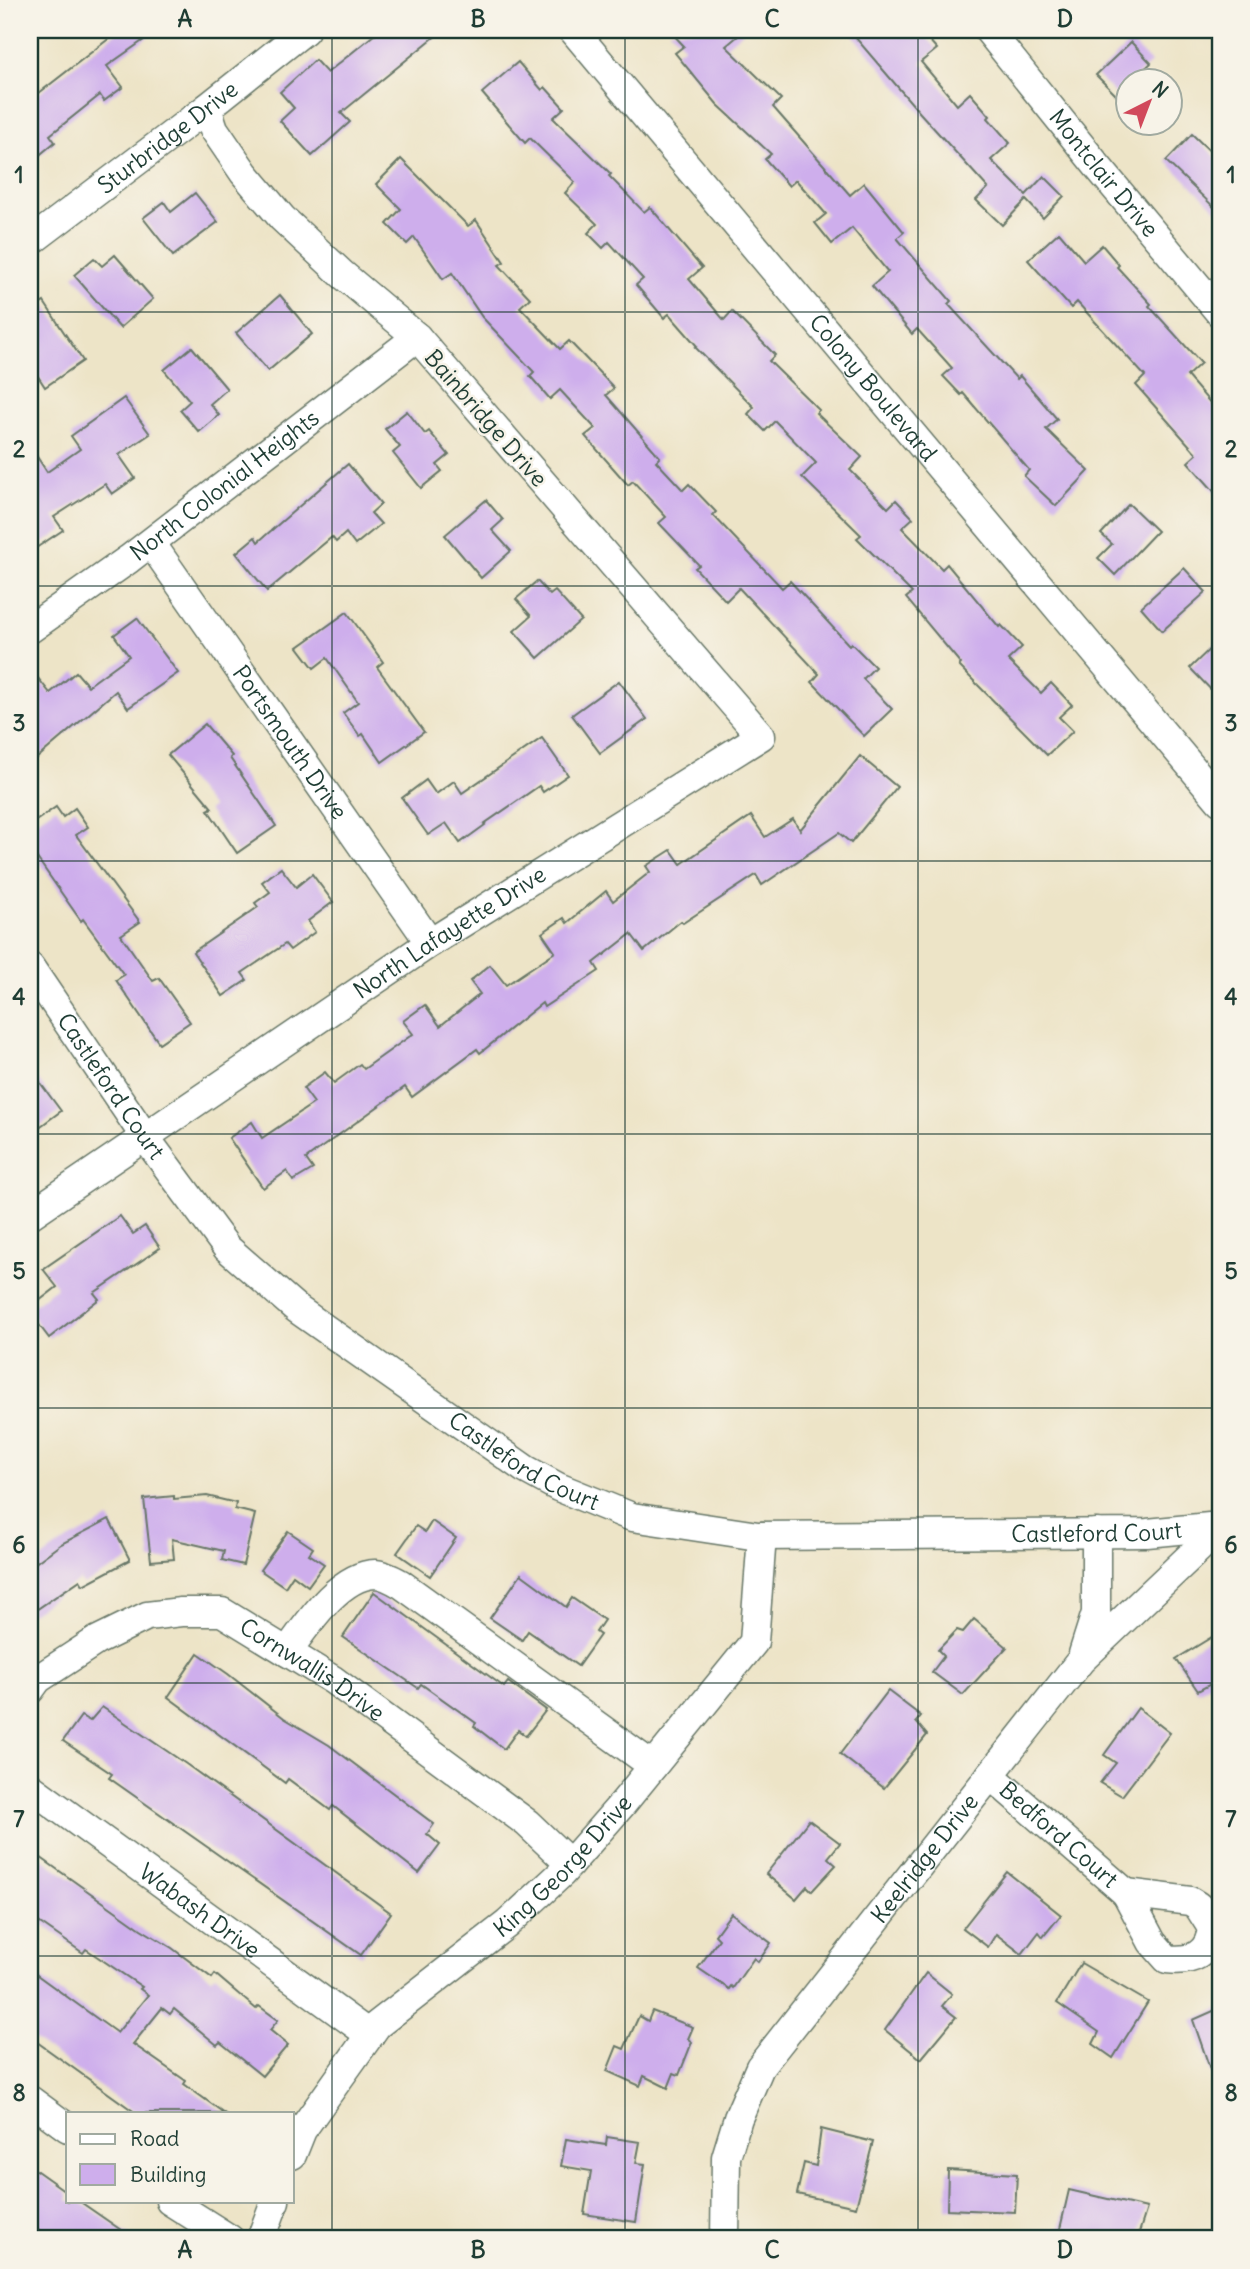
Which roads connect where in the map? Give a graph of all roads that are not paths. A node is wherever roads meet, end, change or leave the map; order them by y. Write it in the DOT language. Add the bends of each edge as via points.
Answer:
graph roads {
  1 [pos="305,30"];
  2 [pos="573,30"];
  3 [pos="988,30"];
  4 [pos="207,108"];
  5 [pos="30,242"];
  6 [pos="1220,313"];
  7 [pos="417,337"];
  8 [pos="151,542"];
  9 [pos="30,629"];
  10 [pos="761,736"];
  11 [pos="1175,747"];
  12 [pos="1220,786"];
  13 [pos="1220,801"];
  14 [pos="430,943"];
  15 [pos="30,967"];
  16 [pos="145,1137"];
  17 [pos="30,1215"];
  18 [pos="1220,1527"];
  19 [pos="1096,1533"];
  20 [pos="762,1536"];
  21 [pos="287,1651"];
  22 [pos="1081,1660"];
  23 [pos="30,1690"];
  24 [pos="653,1766"];
  25 [pos="990,1775"];
  26 [pos="30,1787"];
  27 [pos="570,1864"];
  28 [pos="1126,1892"];
  29 [pos="370,2035"];
  30 [pos="30,2100"];
  31 [pos="66,2127"];
  32 [pos="294,2149"];
  33 [pos="172,2202"];
  34 [pos="275,2202"];
  35 [pos="230,2239"];
  36 [pos="261,2239"];
  37 [pos="725,2239"];
  1 -- 4 [label="street, Sturbridge Drive"];
  2 -- 11 [label="street, Colony Boulevard"];
  3 -- 6 [label="street, Montclair Drive"];
  4 -- 5 [label="street, Sturbridge Drive"];
  4 -- 7 [label="street, Bainbridge Drive" via="214,129 244,173 282,218"];
  7 -- 8 [label="street, North Colonial Heights"];
  7 -- 10 [label="street, Bainbridge Drive"];
  8 -- 9 [label="street, North Colonial Heights"];
  8 -- 14 [label="street, Portsmouth Drive"];
  10 -- 14 [label="street, North Lafayette Drive"];
  11 -- 12 [label="street, Colony Boulevard"];
  11 -- 13 [label="street, Colony Boulevard"];
  14 -- 16 [label="street, North Lafayette Drive"];
  15 -- 16 [label="street, Castleford Court"];
  16 -- 17 [label="street, North Lafayette Drive"];
  16 -- 20 [label="street, Castleford Court" via="227,1248 296,1309 525,1469 632,1517"];
  18 -- 19 [label="street, Castleford Court"];
  18 -- 22 [label="street, Keelridge Drive"];
  19 -- 20 [label="street, Castleford Court"];
  19 -- 22 [label="street" via="1096,1613"];
  20 -- 24 [label="street, King George Drive" via="754,1642"];
  21 -- 23 [label="street, Cornwallis Drive" via="222,1612 147,1616 96,1641 38,1679"];
  21 -- 24 [label="street" via="313,1616 351,1580 377,1574 412,1591"];
  21 -- 27 [label="street, Cornwallis Drive" via="527,1823"];
  22 -- 25 [label="street, Keelridge Drive"];
  24 -- 27 [label="street, King George Drive"];
  25 -- 28 [label="street, Bedford Court"];
  25 -- 37 [label="street, Keelridge Drive" via="760,2067 726,2157"];
  26 -- 29 [label="street, Wabash Drive"];
  27 -- 29 [label="street, King George Drive" via="506,1924"];
  29 -- 32 [label="street, King George Drive" via="302,2130"];
  30 -- 31 [label="street"];
  33 -- 35 [label="street"];
  34 -- 36 [label="street"];
}
